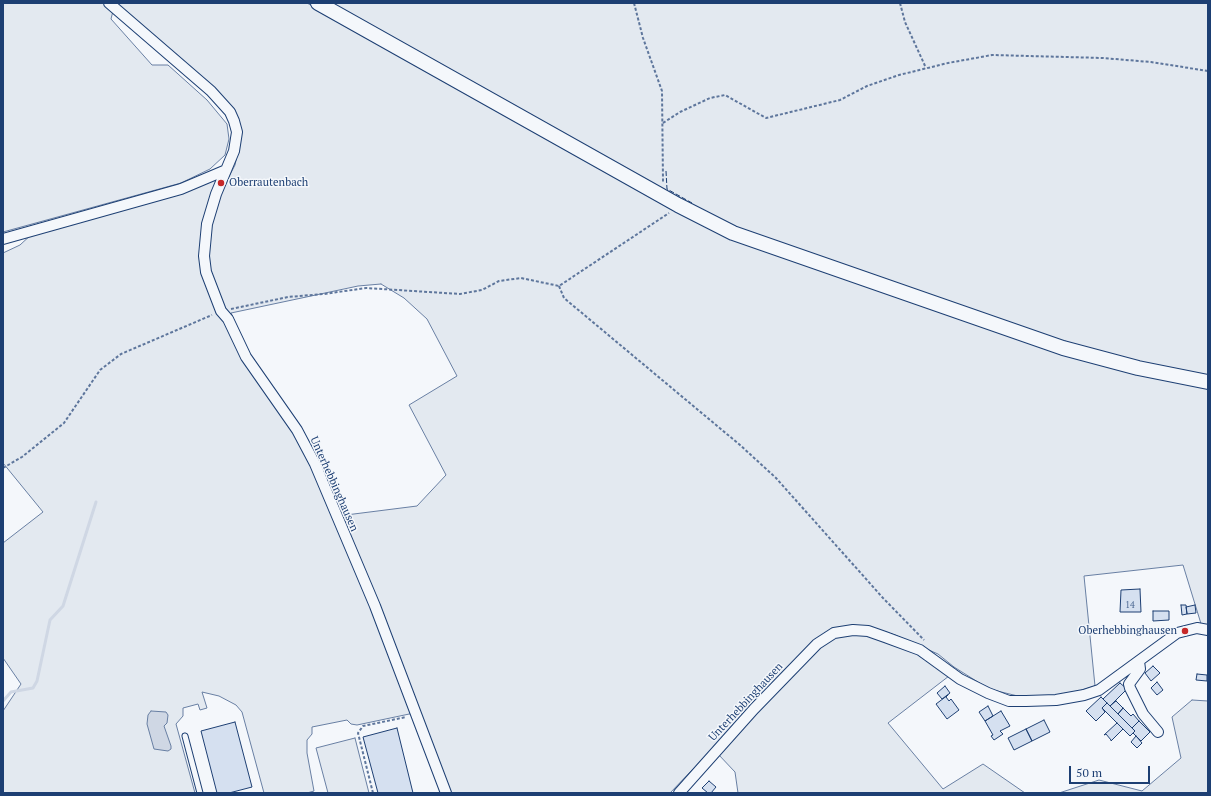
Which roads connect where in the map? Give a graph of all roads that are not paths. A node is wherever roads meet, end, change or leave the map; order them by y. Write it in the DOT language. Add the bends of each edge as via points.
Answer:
graph roads {
  1 [pos="109,3"];
  2 [pos="318,3"];
  3 [pos="226,170"];
  4 [pos="3,239"];
  5 [pos="1208,382"];
  6 [pos="1208,630"];
  7 [pos="1139,661"];
  8 [pos="1158,732"];
  9 [pos="185,736"];
  10 [pos="200,793"];
  11 [pos="446,793"];
  12 [pos="679,793"];
  1 -- 3 [label="street" via="206,86 230,112 236,138"];
  2 -- 5 [label="main road" via="678,205 752,241 1064,348 1138,368"];
  3 -- 4 [label="street" via="181,189"];
  3 -- 11 [label="street, Unterhebbinghausen" via="207,224 204,256 206,272 221,311 228,319 246,357 297,430 315,464 376,606"];
  6 -- 7 [label="street" via="1197,628 1177,634"];
  7 -- 8 [label="street" via="1140,669 1129,684 1130,688 1142,714"];
  7 -- 12 [label="street, Unterhebbinghausen" via="1099,690 1084,695 1056,700 1009,701 960,679 920,650 905,644 868,632 853,630 834,633 812,649"];
  9 -- 10 [label="lane"];
}
